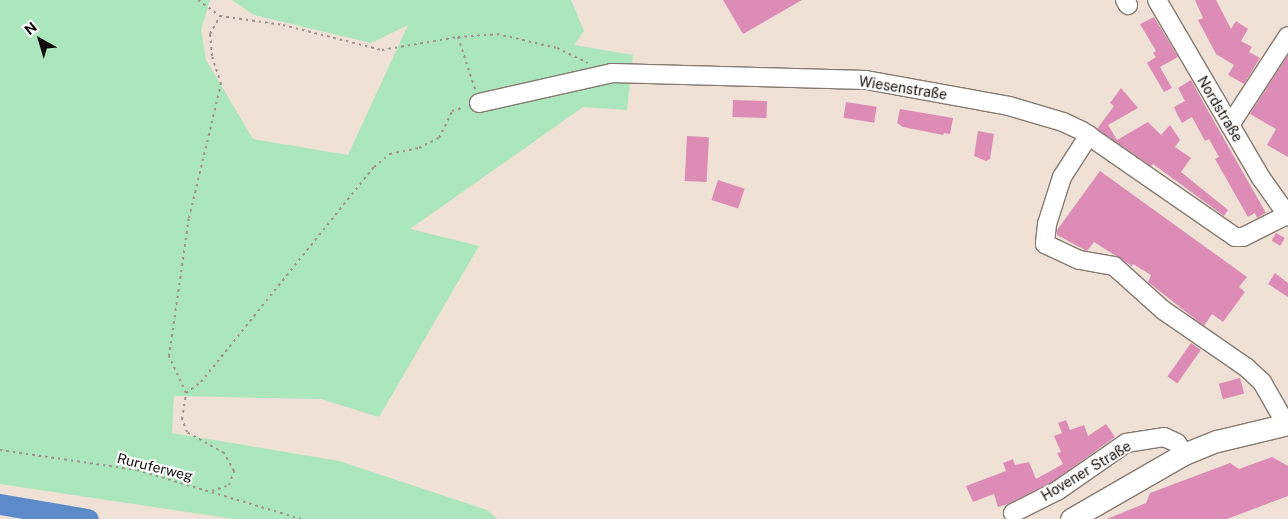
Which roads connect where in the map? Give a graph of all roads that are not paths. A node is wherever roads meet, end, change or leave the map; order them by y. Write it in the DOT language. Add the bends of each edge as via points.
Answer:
graph roads {
  1 [pos="1157,0"];
  2 [pos="1288,36"];
  3 [pos="472,105"];
  4 [pos="1230,125"];
  5 [pos="1088,135"];
  6 [pos="1288,215"];
  7 [pos="1287,424"];
  8 [pos="1184,454"];
  9 [pos="1012,513"];
  10 [pos="1071,519"];
  1 -- 4 [label="street, Nordstraße"];
  2 -- 4 [label="street"];
  3 -- 5 [label="street, Wiesenstraße" via="612,74 866,80 1009,106 1063,122"];
  4 -- 6 [label="street, Nordstraße"];
  5 -- 6 [label="street, Wiesenstraße" via="1226,234 1243,237"];
  5 -- 7 [label="street" via="1062,177 1047,224 1045,244 1080,260 1114,266 1163,310 1247,368 1262,382"];
  7 -- 8 [label="main road" via="1217,441"];
  8 -- 9 [label="street, Hovener Straße" via="1177,443 1164,437 1126,444 1057,491"];
  8 -- 10 [label="main road"];
}
